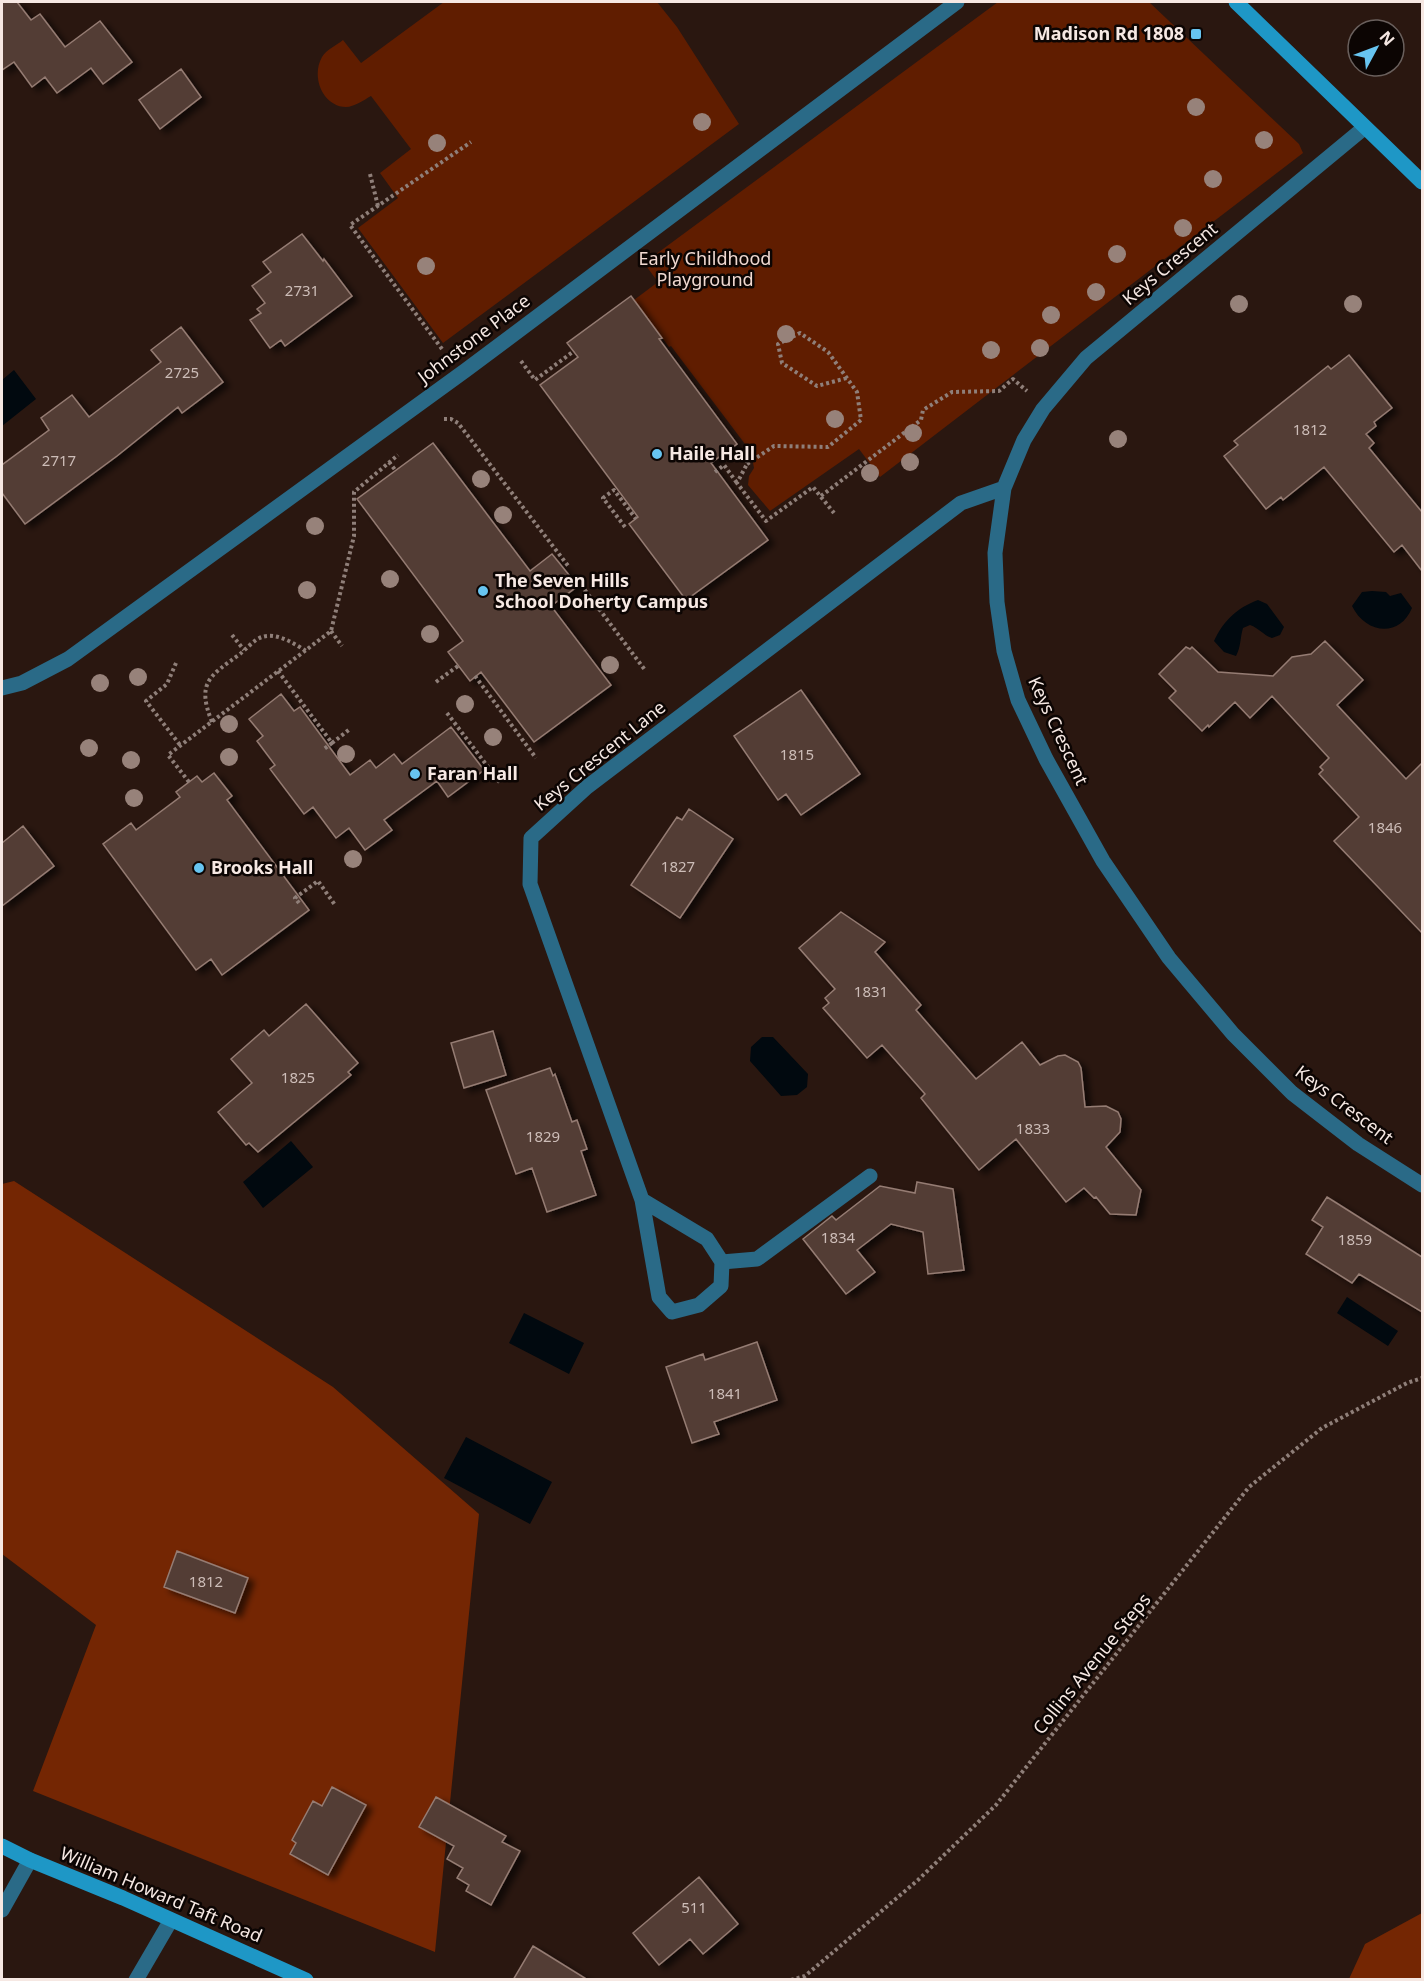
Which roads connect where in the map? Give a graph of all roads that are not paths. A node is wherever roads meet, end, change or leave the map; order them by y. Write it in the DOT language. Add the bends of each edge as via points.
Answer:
graph roads {
  1 [pos="957,2"];
  2 [pos="1236,2"];
  3 [pos="1364,128"];
  4 [pos="1422,182"];
  5 [pos="1004,488"];
  6 [pos="2,688"];
  7 [pos="870,1176"];
  8 [pos="1422,1185"];
  9 [pos="642,1200"];
  10 [pos="722,1262"];
  11 [pos="2,1846"];
  12 [pos="30,1860"];
  13 [pos="2,1910"];
  14 [pos="171,1920"];
  15 [pos="136,1980"];
  16 [pos="306,1980"];
  1 -- 6 [label="street, Johnstone Place" via="466,370 77,653 22,683"];
  2 -- 3 [label="street"];
  3 -- 4 [label="street"];
  3 -- 5 [label="street, Keys Crescent" via="1086,358 1043,409 1024,440"];
  5 -- 8 [label="street, Keys Crescent" via="995,553 1004,651 1022,710 1103,861 1169,958 1233,1034 1284,1085 1358,1144"];
  5 -- 9 [label="street, Keys Crescent Lane" via="961,503 588,787 531,838 531,884"];
  7 -- 10 [label="street" via="757,1259"];
  9 -- 10 [label="street" via="707,1239"];
  9 -- 10 [label="street, Keys Crescent Lane" via="659,1297 672,1312 699,1305 721,1286"];
  11 -- 12 [label="street, William Howard Taft Road"];
  12 -- 13 [label="street"];
  12 -- 14 [label="street, William Howard Taft Road"];
  14 -- 15 [label="street"];
  14 -- 16 [label="street, William Howard Taft Road"];
}
